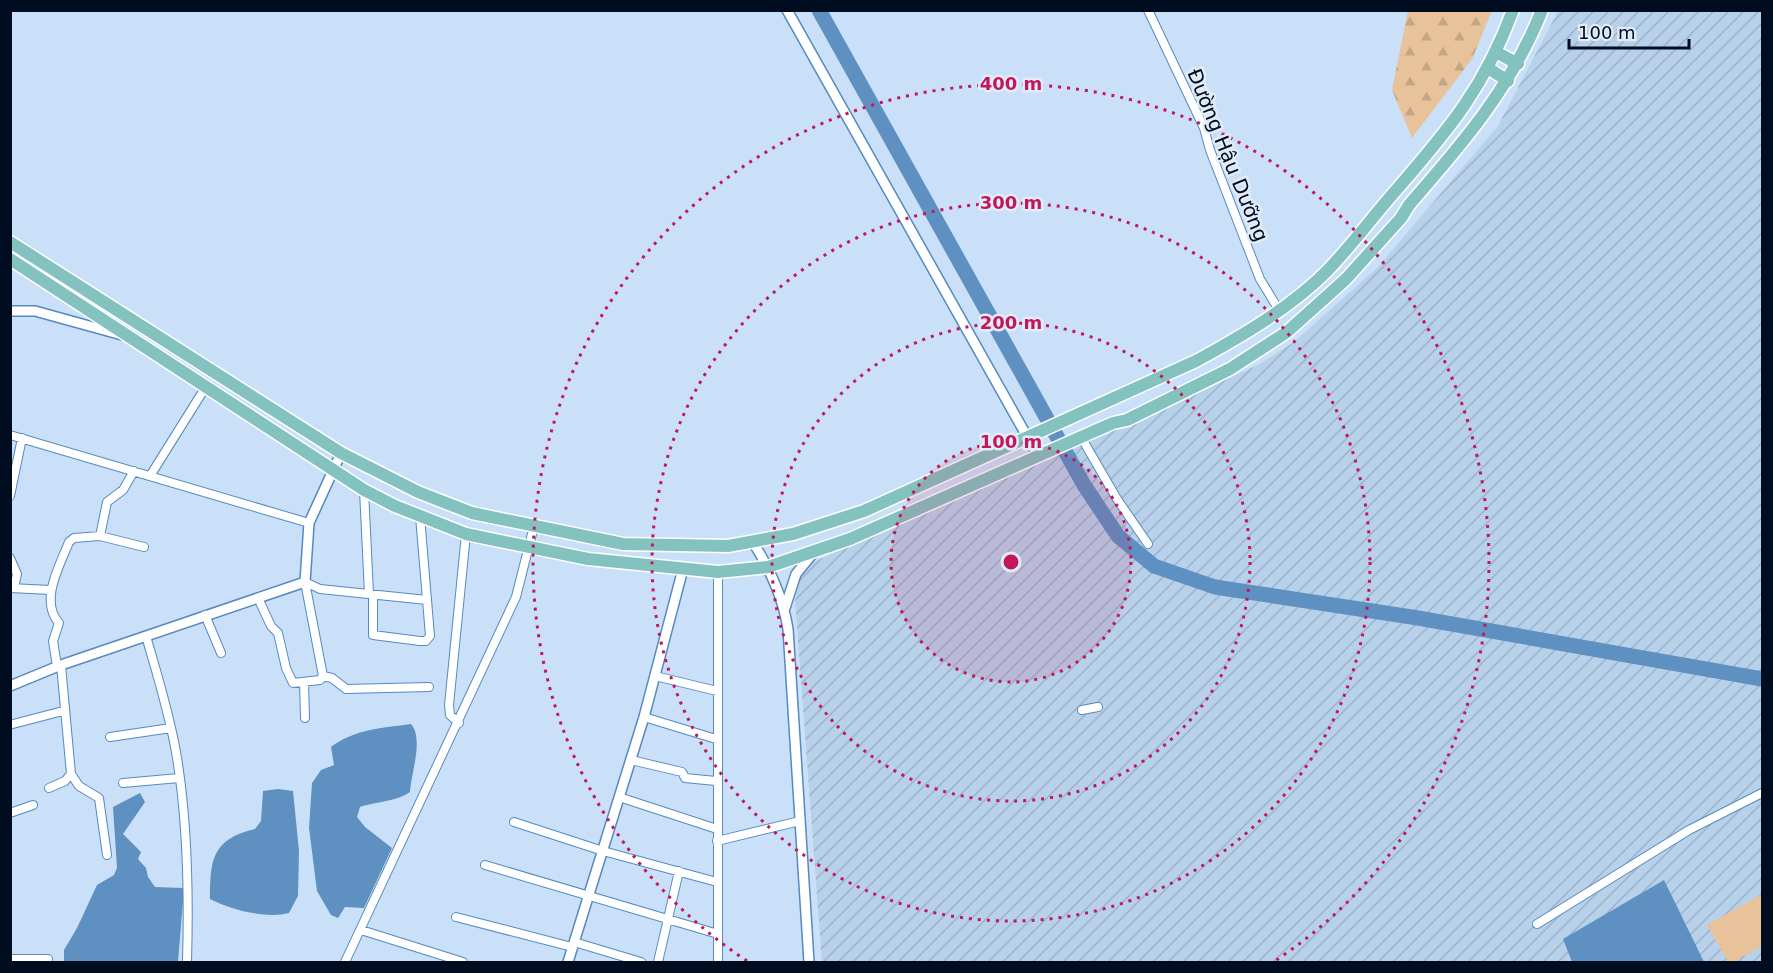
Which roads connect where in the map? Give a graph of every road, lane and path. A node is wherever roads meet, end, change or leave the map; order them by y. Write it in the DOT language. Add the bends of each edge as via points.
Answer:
graph roads {
  1 [pos="787,10"];
  2 [pos="1148,10"];
  3 [pos="1513,10"];
  4 [pos="1534,10"];
  5 [pos="1542,10"];
  6 [pos="1533,27"];
  7 [pos="1496,52"];
  8 [pos="1518,64"];
  9 [pos="1488,68"];
  10 [pos="1508,81"];
  11 [pos="10,242"];
  12 [pos="10,259"];
  13 [pos="1279,310"];
  14 [pos="10,311"];
  15 [pos="127,336"];
  16 [pos="205,388"];
  17 [pos="10,435"];
  18 [pos="22,438"];
  19 [pos="1029,438"];
  20 [pos="1076,439"];
  21 [pos="341,453"];
  22 [pos="1038,456"];
  23 [pos="134,471"];
  24 [pos="333,471"];
  25 [pos="150,476"];
  26 [pos="364,490"];
  27 [pos="10,496"];
  28 [pos="420,516"];
  29 [pos="309,523"];
  30 [pos="534,526"];
  31 [pos="466,534"];
  32 [pos="100,537"];
  33 [pos="753,542"];
  34 [pos="1148,544"];
  35 [pos="144,547"];
  36 [pos="529,548"];
  37 [pos="815,551"];
  38 [pos="10,558"];
  39 [pos="768,567"];
  40 [pos="683,569"];
  41 [pos="718,572"];
  42 [pos="305,582"];
  43 [pos="12,588"];
  44 [pos="51,590"];
  45 [pos="371,595"];
  46 [pos="258,598"];
  47 [pos="427,600"];
  48 [pos="785,608"];
  49 [pos="205,615"];
  50 [pos="146,636"];
  51 [pos="221,653"];
  52 [pos="59,666"];
  53 [pos="323,676"];
  54 [pos="655,676"];
  55 [pos="304,682"];
  56 [pos="10,686"];
  57 [pos="429,687"];
  58 [pos="717,691"];
  59 [pos="1098,707"];
  60 [pos="1082,710"];
  61 [pos="63,711"];
  62 [pos="644,717"];
  63 [pos="305,718"];
  64 [pos="459,723"];
  65 [pos="14,724"];
  66 [pos="171,728"];
  67 [pos="110,737"];
  68 [pos="716,740"];
  69 [pos="631,760"];
  70 [pos="70,774"];
  71 [pos="179,777"];
  72 [pos="716,782"];
  73 [pos="123,783"];
  74 [pos="49,788"];
  75 [pos="1762,793"];
  76 [pos="620,797"];
  77 [pos="33,806"];
  78 [pos="10,813"];
  79 [pos="800,821"];
  80 [pos="514,822"];
  81 [pos="717,829"];
  82 [pos="717,841"];
  83 [pos="603,851"];
  84 [pos="107,855"];
  85 [pos="485,865"];
  86 [pos="679,871"];
  87 [pos="717,882"];
  88 [pos="589,894"];
  89 [pos="456,917"];
  90 [pos="667,919"];
  91 [pos="1537,924"];
  92 [pos="361,930"];
  93 [pos="718,934"];
  94 [pos="573,944"];
  95 [pos="10,959"];
  96 [pos="48,959"];
  97 [pos="187,963"];
  98 [pos="345,963"];
  99 [pos="464,963"];
  100 [pos="568,963"];
  101 [pos="641,963"];
  102 [pos="658,963"];
  103 [pos="718,963"];
  104 [pos="809,963"];
  1 -- 19 [label="street"];
  2 -- 13 [label="street, Đường Hậu Dưỡng" via="1204,128 1260,279"];
  3 -- 7 [label="main road"];
  4 -- 6 [label="main road"];
  5 -- 6 [label="main road"];
  6 -- 8 [label="main road"];
  7 -- 8 [label="main road"];
  7 -- 9 [label="main road"];
  8 -- 10 [label="main road"];
  9 -- 10 [label="main road"];
  9 -- 13 [label="main road" via="1478,89 1445,133 1326,272"];
  10 -- 20 [label="main road" via="1401,218 1346,279 1287,332 1230,369 1127,420"];
  11 -- 21 [label="main road"];
  12 -- 15 [label="main road"];
  13 -- 19 [label="main road" via="1196,361"];
  14 -- 15 [label="street" via="35,311"];
  15 -- 16 [label="main road"];
  16 -- 24 [label="main road"];
  16 -- 25 [label="street"];
  17 -- 18 [label="street"];
  18 -- 23 [label="street"];
  18 -- 27 [label="street"];
  19 -- 22 [label="street"];
  19 -- 33 [label="main road" via="864,512 822,527"];
  20 -- 22 [label="main road"];
  20 -- 34 [label="street"];
  21 -- 24 [label="street"];
  21 -- 30 [label="main road" via="418,492 472,513"];
  22 -- 37 [label="main road"];
  23 -- 25 [label="street"];
  23 -- 32 [label="street" via="123,490 107,502"];
  24 -- 26 [label="main road"];
  24 -- 29 [label="street"];
  25 -- 29 [label="street"];
  26 -- 28 [label="main road"];
  26 -- 45 [label="street"];
  28 -- 31 [label="main road"];
  28 -- 47 [label="street"];
  29 -- 42 [label="street"];
  30 -- 33 [label="main road" via="623,544 728,546"];
  30 -- 36 [label="street"];
  31 -- 36 [label="main road"];
  31 -- 64 [label="street" via="448,709"];
  32 -- 35 [label="street"];
  32 -- 44 [label="street" via="74,538 69,542"];
  33 -- 39 [label="street"];
  36 -- 40 [label="main road"];
  36 -- 64 [label="street" via="516,597"];
  37 -- 39 [label="main road"];
  37 -- 48 [label="street" via="796,574"];
  38 -- 43 [label="street" via="17,574"];
  39 -- 41 [label="main road"];
  39 -- 48 [label="street"];
  40 -- 41 [label="main road"];
  40 -- 54 [label="street"];
  41 -- 58 [label="street"];
  42 -- 45 [label="street" via="316,588"];
  42 -- 46 [label="street"];
  42 -- 53 [label="street"];
  43 -- 44 [label="street"];
  44 -- 52 [label="street" via="52,615 59,622 53,641"];
  45 -- 47 [label="street"];
  45 -- 47 [label="street" via="373,635 420,641 430,636"];
  46 -- 49 [label="street"];
  46 -- 55 [label="street" via="278,633 291,679 294,683"];
  48 -- 79 [label="street"];
  49 -- 50 [label="street"];
  49 -- 51 [label="street"];
  50 -- 52 [label="street"];
  50 -- 66 [label="street"];
  52 -- 56 [label="street"];
  52 -- 61 [label="street"];
  53 -- 55 [label="street"];
  53 -- 57 [label="street" via="346,689"];
  54 -- 58 [label="street"];
  54 -- 62 [label="street"];
  55 -- 63 [label="street"];
  58 -- 68 [label="street"];
  59 -- 60 [label="street"];
  61 -- 65 [label="street"];
  61 -- 70 [label="street"];
  62 -- 68 [label="street"];
  62 -- 69 [label="street"];
  64 -- 92 [label="street"];
  66 -- 67 [label="street"];
  66 -- 71 [label="street"];
  68 -- 72 [label="street"];
  69 -- 72 [label="street" via="682,772 685,778"];
  69 -- 76 [label="street"];
  70 -- 74 [label="street"];
  70 -- 84 [label="street" via="79,786 99,798"];
  71 -- 73 [label="street"];
  71 -- 97 [label="street" via="185,838"];
  72 -- 81 [label="street"];
  75 -- 91 [label="street" via="1689,830"];
  76 -- 81 [label="street"];
  76 -- 83 [label="street"];
  77 -- 78 [label="street"];
  79 -- 82 [label="street"];
  79 -- 104 [label="street"];
  80 -- 83 [label="street"];
  81 -- 82 [label="street"];
  82 -- 87 [label="street"];
  83 -- 86 [label="street"];
  83 -- 88 [label="street"];
  85 -- 88 [label="street"];
  86 -- 87 [label="street"];
  86 -- 90 [label="street"];
  87 -- 93 [label="street"];
  88 -- 90 [label="street"];
  88 -- 94 [label="street"];
  89 -- 94 [label="street"];
  90 -- 93 [label="street"];
  90 -- 102 [label="street"];
  92 -- 98 [label="street"];
  92 -- 99 [label="street"];
  93 -- 103 [label="street"];
  94 -- 100 [label="street"];
  94 -- 101 [label="street"];
  95 -- 96 [label="street"];
}
